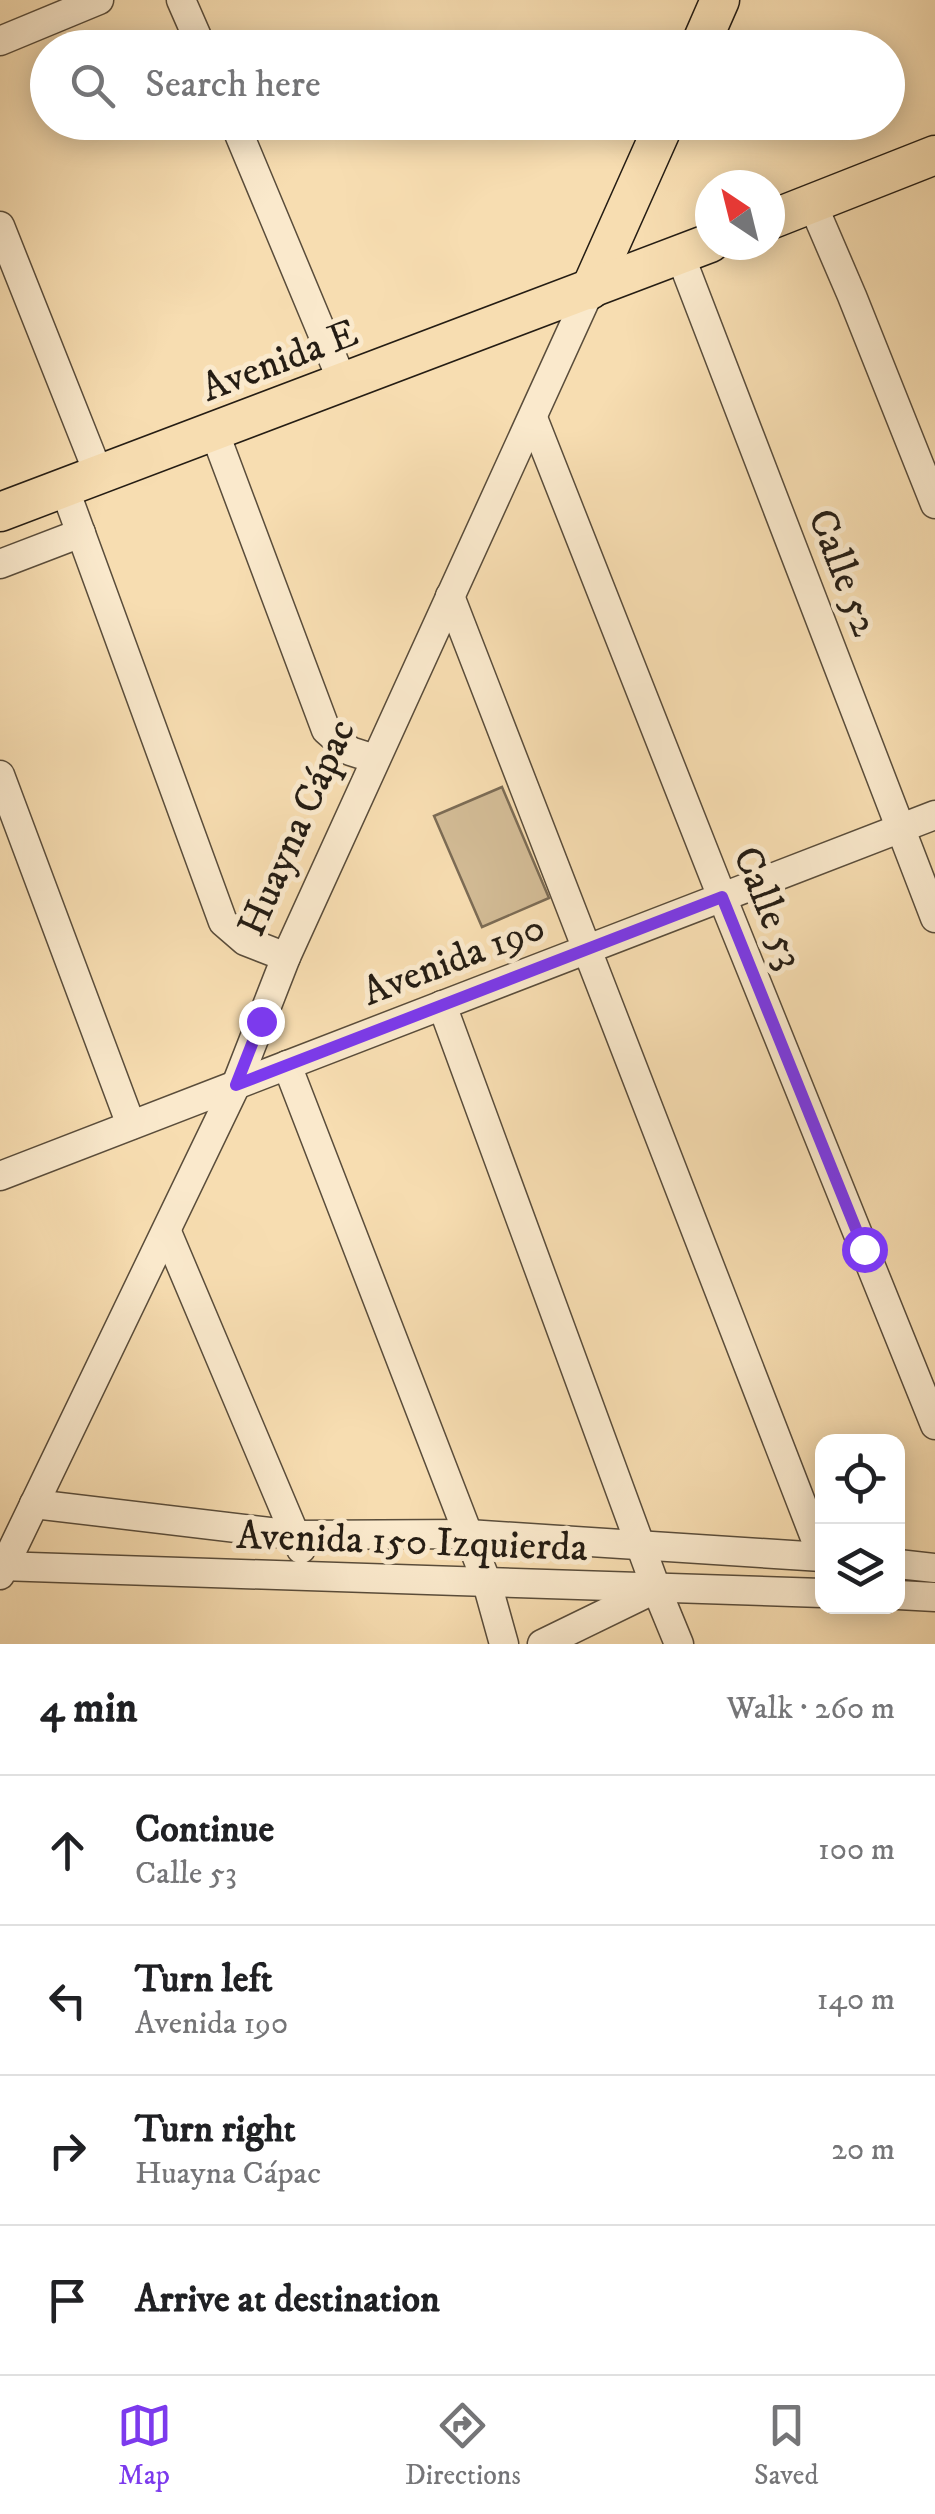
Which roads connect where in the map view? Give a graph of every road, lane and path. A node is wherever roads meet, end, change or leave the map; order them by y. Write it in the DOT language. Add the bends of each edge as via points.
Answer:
graph roads {
  1 [pos="182,0"];
  2 [pos="720,0"];
  3 [pos="92,1"];
  4 [pos="194,30"];
  5 [pos="707,30"];
  6 [pos="0,42"];
  7 [pos="242,140"];
  8 [pos="657,140"];
  9 [pos="935,155"];
  10 [pos="812,203"];
  11 [pos="785,214"];
  12 [pos="0,226"];
  13 [pos="695,249"];
  14 [pos="699,260"];
  15 [pos="590,290"];
  16 [pos="343,383"];
  17 [pos="533,418"];
  18 [pos="214,432"];
  19 [pos="81,481"];
  20 [pos="935,504"];
  21 [pos="0,512"];
  22 [pos="81,534"];
  23 [pos="0,564"];
  24 [pos="450,596"];
  25 [pos="375,759"];
  26 [pos="0,775"];
  27 [pos="935,815"];
  28 [pos="901,829"];
  29 [pos="722,897"];
  30 [pos="935,918"];
  31 [pos="588,948"];
  32 [pos="286,956"];
  33 [pos="442,1005"];
  34 [pos="287,1065"];
  35 [pos="236,1085"];
  36 [pos="131,1126"];
  37 [pos="0,1176"];
  38 [pos="167,1232"];
  39 [pos="935,1426"];
  40 [pos="34,1504"];
  41 [pos="468,1534"];
  42 [pos="295,1535"];
  43 [pos="815,1539"];
  44 [pos="641,1546"];
  45 [pos="815,1557"];
  46 [pos="905,1565"];
  47 [pos="935,1568"];
  48 [pos="1,1570"];
  49 [pos="313,1577"];
  50 [pos="486,1583"];
  51 [pos="656,1588"];
  52 [pos="815,1593"];
  53 [pos="905,1595"];
  54 [pos="935,1596"];
  55 [pos="504,1644"];
  56 [pos="542,1644"];
  57 [pos="679,1644"];
  1 -- 4 [label="street"];
  2 -- 5 [label="main road"];
  3 -- 6 [label="street"];
  7 -- 16 [label="street"];
  8 -- 15 [label="main road, Huayna Cápac"];
  9 -- 10 [label="main road"];
  10 -- 11 [label="main road"];
  10 -- 20 [label="street"];
  12 -- 19 [label="street"];
  13 -- 15 [label="main road, Avenida E"];
  14 -- 28 [label="street, Calle 52"];
  15 -- 16 [label="main road, Avenida E"];
  15 -- 17 [label="street, Huayna Cápac"];
  16 -- 18 [label="main road, Avenida E"];
  17 -- 24 [label="street, Huayna Cápac"];
  17 -- 29 [label="street, Calle 53"];
  18 -- 19 [label="main road, Avenida E"];
  18 -- 25 [label="street" via="326,730 350,751"];
  19 -- 21 [label="main road, Avenida E"];
  19 -- 22 [label="street"];
  22 -- 23 [label="street"];
  22 -- 32 [label="street" via="223,922 245,941"];
  24 -- 25 [label="street, Huayna Cápac"];
  24 -- 31 [label="street"];
  25 -- 32 [label="street, Huayna Cápac"];
  26 -- 36 [label="street"];
  27 -- 28 [label="street, Avenida 190"];
  28 -- 29 [label="street, Avenida 190"];
  28 -- 30 [label="street, Calle 52"];
  29 -- 31 [label="street, Avenida 190"];
  29 -- 39 [label="street, Calle 53"];
  31 -- 33 [label="street, Avenida 190"];
  31 -- 43 [label="street"];
  32 -- 35 [label="street, Huayna Cápac"];
  33 -- 34 [label="street, Avenida 190"];
  33 -- 44 [label="street"];
  34 -- 35 [label="street, Avenida 190"];
  34 -- 41 [label="street"];
  35 -- 36 [label="street, Avenida 190"];
  35 -- 38 [label="street, Huayna Cápac"];
  36 -- 37 [label="street, Avenida 190"];
  38 -- 40 [label="street, Huayna Cápac"];
  38 -- 42 [label="street"];
  40 -- 42 [label="street, Avenida 150 Izquierda"];
  40 -- 48 [label="street, Huayna Cápac"];
  41 -- 42 [label="street, Avenida 150 Izquierda"];
  41 -- 44 [label="street, Avenida 150 Izquierda"];
  41 -- 50 [label="street"];
  42 -- 49 [label="street"];
  44 -- 45 [label="street, Avenida 150 Izquierda"];
  44 -- 51 [label="street"];
  46 -- 47 [label="street"];
  48 -- 49 [label="street, Avenida 150 Izquierda"];
  49 -- 50 [label="street, Avenida 150 Izquierda"];
  50 -- 51 [label="street, Avenida 150 Izquierda"];
  50 -- 55 [label="street"];
  51 -- 52 [label="street, Avenida 150 Izquierda"];
  51 -- 56 [label="street"];
  51 -- 57 [label="street"];
  53 -- 54 [label="street"];
}
